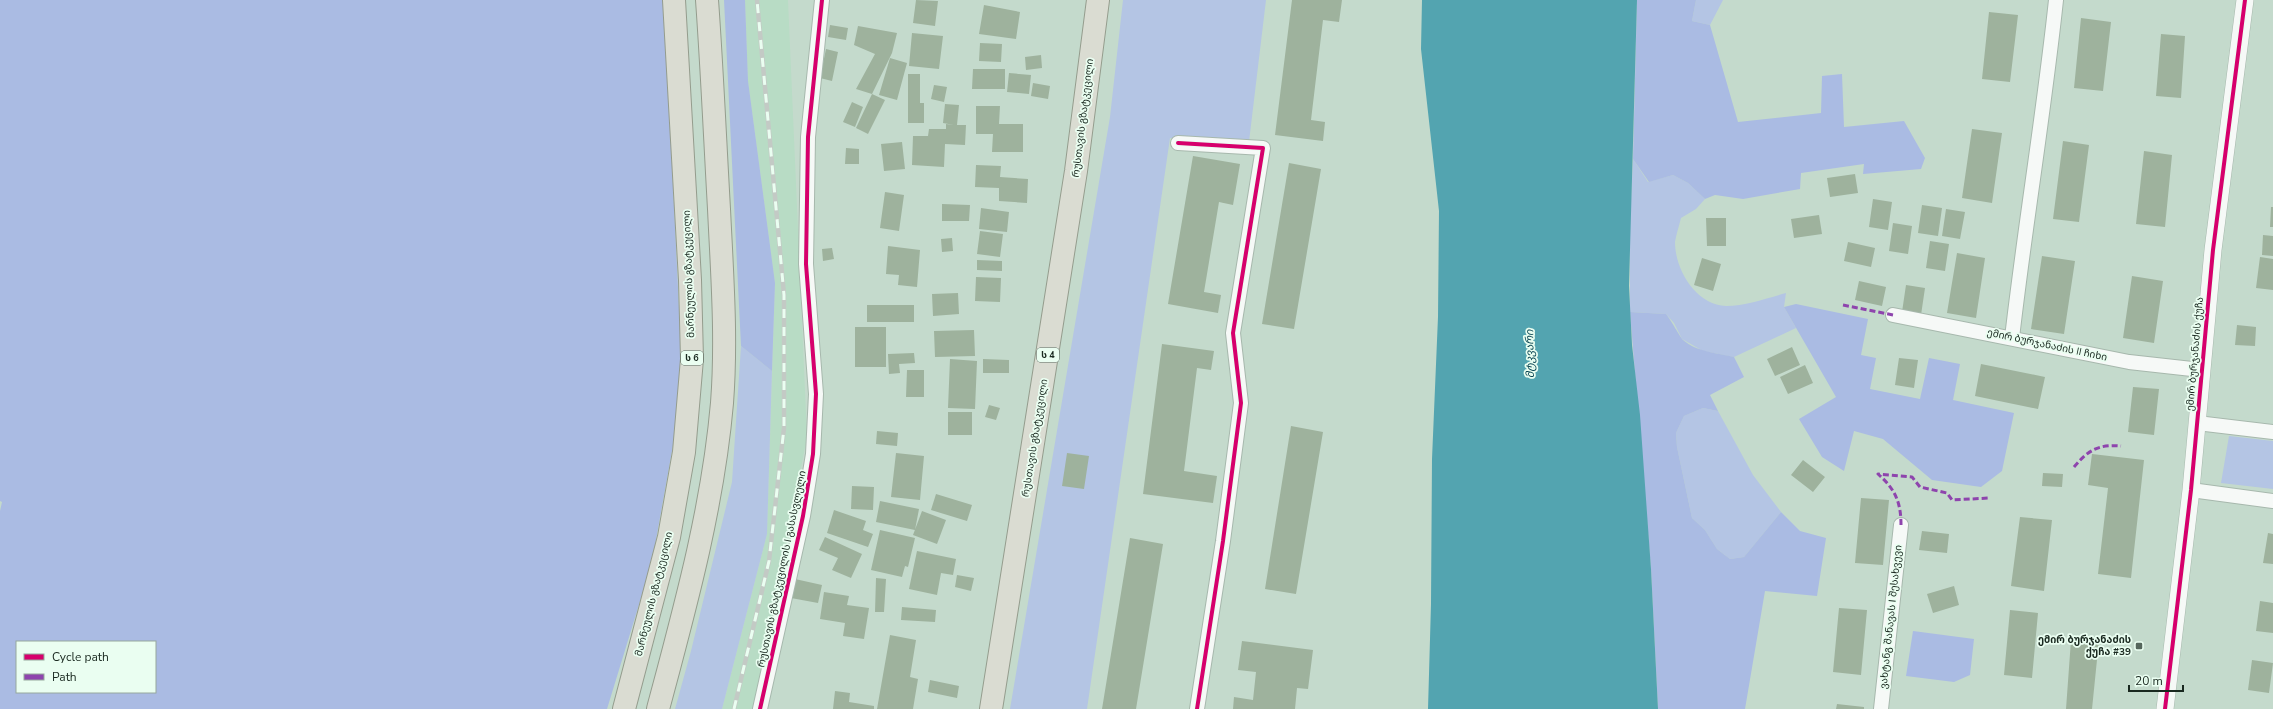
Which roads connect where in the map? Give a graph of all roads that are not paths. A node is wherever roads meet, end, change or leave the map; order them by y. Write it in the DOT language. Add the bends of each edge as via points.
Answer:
graph roads {
  1 [pos="674,0"];
  2 [pos="707,0"];
  3 [pos="822,0"];
  4 [pos="1098,0"];
  5 [pos="2056,0"];
  6 [pos="2245,0"];
  7 [pos="1178,143"];
  8 [pos="1894,314"];
  9 [pos="2012,338"];
  10 [pos="2200,370"];
  11 [pos="2197,423"];
  12 [pos="2273,432"];
  13 [pos="2191,490"];
  14 [pos="2273,501"];
  15 [pos="1901,525"];
  16 [pos="624,709"];
  17 [pos="658,709"];
  18 [pos="760,709"];
  19 [pos="991,709"];
  20 [pos="1197,709"];
  21 [pos="1881,709"];
  22 [pos="2165,709"];
  1 -- 16 [label="highway, მარნეულის გზატკეცილი / ს 6" via="692,359 684,452 669,537"];
  2 -- 17 [label="highway" via="724,337 722,401 709,503 691,585"];
  3 -- 18 [label="street, რუსთავის გზატკეცილის I გასასვლელი" via="808,145 806,264 816,394 813,454 803,516"];
  4 -- 19 [label="highway, რუსთავის გზატკეცილი / ს 4" via="1073,191"];
  5 -- 9 [label="street" via="2045,107 2025,228"];
  6 -- 10 [label="street, ემირ ბურჯანაძის ქუჩა"];
  7 -- 20 [label="street" via="1263,148 1234,334 1242,403"];
  8 -- 9 [label="street, ემირ ბურჯანაძის II ჩიხი"];
  9 -- 10 [label="street, ემირ ბურჯანაძის II ჩიხი" via="2129,362"];
  10 -- 11 [label="street, ემირ ბურჯანაძის ქუჩა"];
  11 -- 12 [label="street"];
  11 -- 13 [label="street, ემირ ბურჯანაძის ქუჩა"];
  13 -- 14 [label="street"];
  13 -- 22 [label="street, ემირ ბურჯანაძის ქუჩა"];
  15 -- 21 [label="street, ვახტანგ შანავას I შესახვევი"];
}
